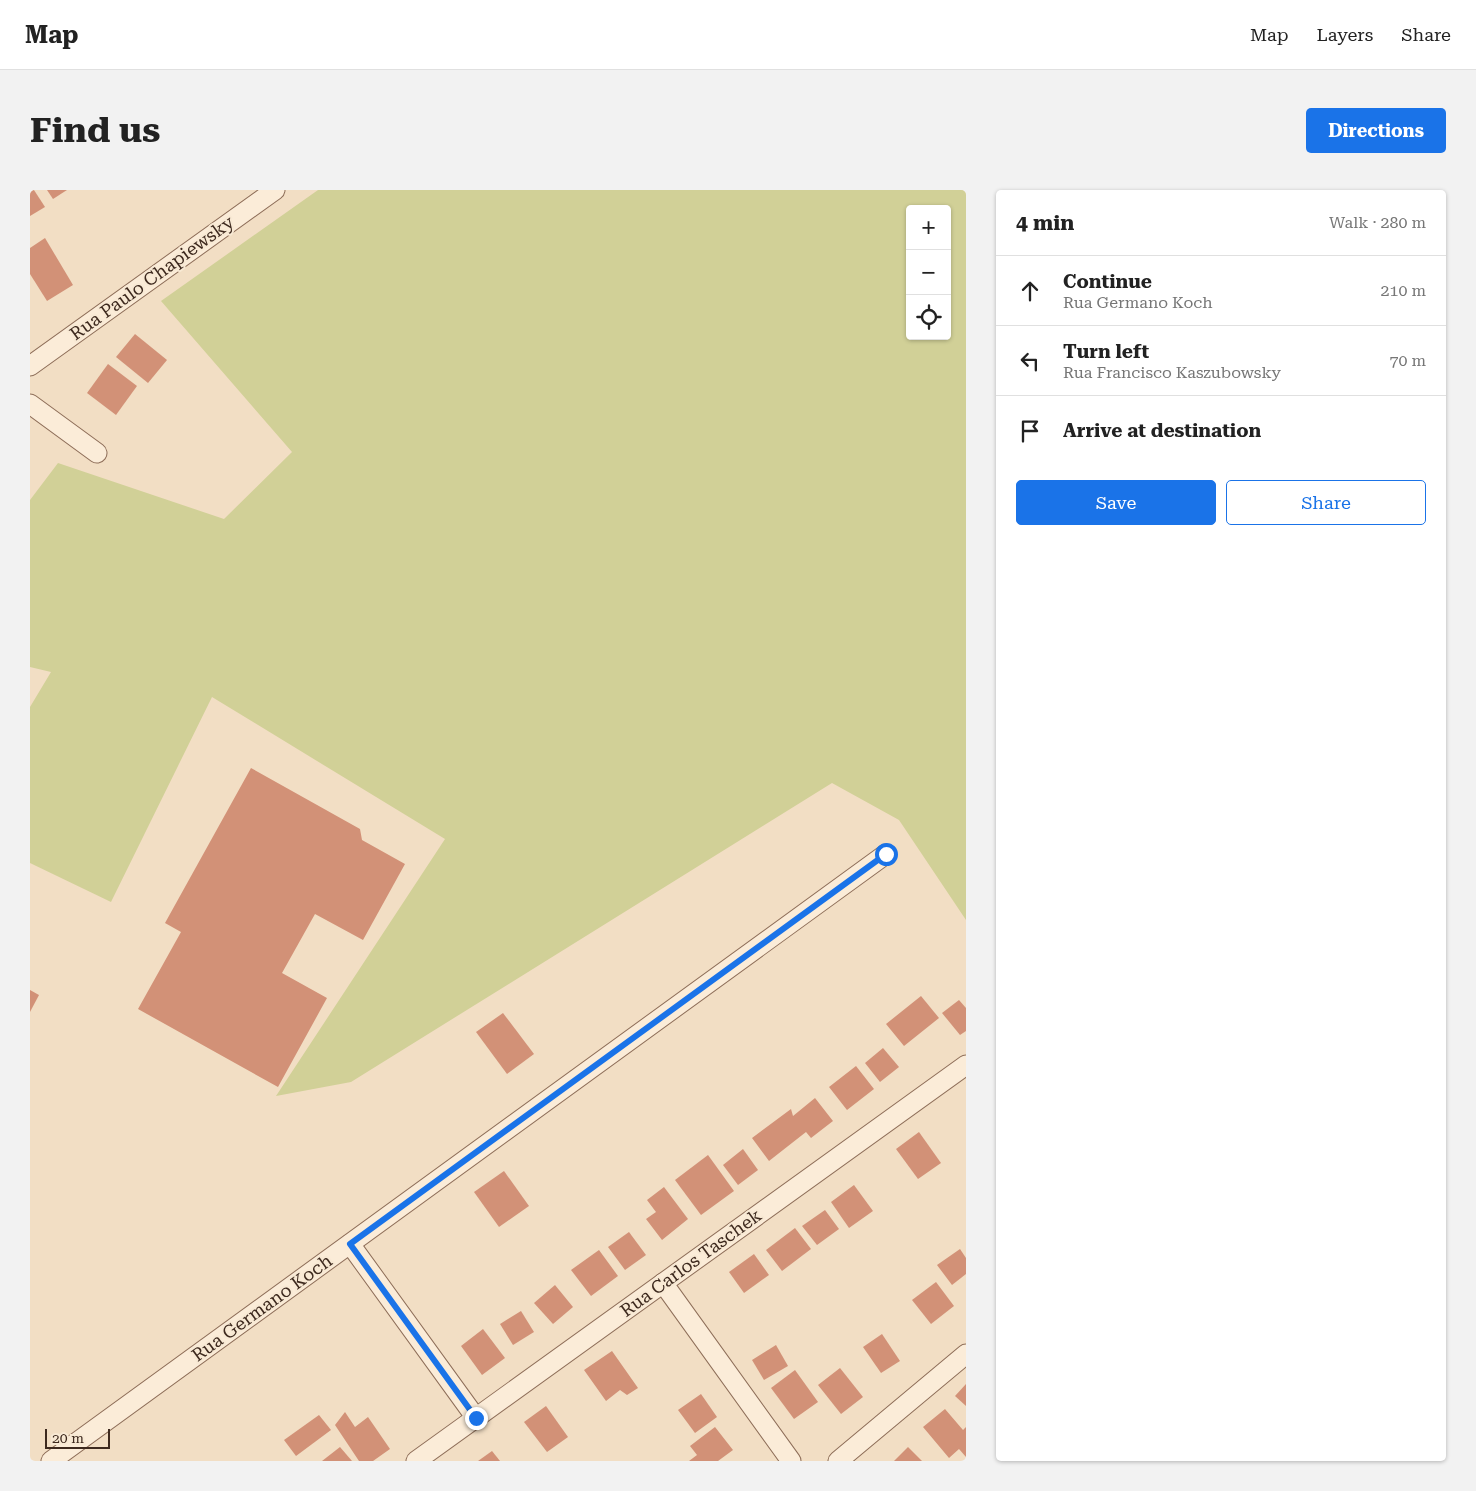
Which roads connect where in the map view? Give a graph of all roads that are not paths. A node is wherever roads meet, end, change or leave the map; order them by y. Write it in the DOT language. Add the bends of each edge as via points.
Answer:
graph roads {
  1 [pos="268,192"];
  2 [pos="30,366"];
  3 [pos="30,404"];
  4 [pos="97,453"];
  5 [pos="886,854"];
  6 [pos="966,1065"];
  7 [pos="350,1244"];
  8 [pos="663,1283"];
  9 [pos="966,1354"];
  10 [pos="476,1418"];
  11 [pos="51,1461"];
  12 [pos="416,1461"];
  13 [pos="791,1461"];
  14 [pos="838,1461"];
  1 -- 2 [label="street, Rua Paulo Chapiewsky"];
  3 -- 4 [label="street"];
  5 -- 7 [label="street, Rua Germano Koch"];
  6 -- 8 [label="street, Rua Carlos Taschek"];
  7 -- 10 [label="street"];
  7 -- 11 [label="street, Rua Germano Koch"];
  8 -- 10 [label="street, Rua Carlos Taschek"];
  8 -- 13 [label="street"];
  9 -- 14 [label="street"];
  10 -- 12 [label="street, Rua Carlos Taschek"];
}
